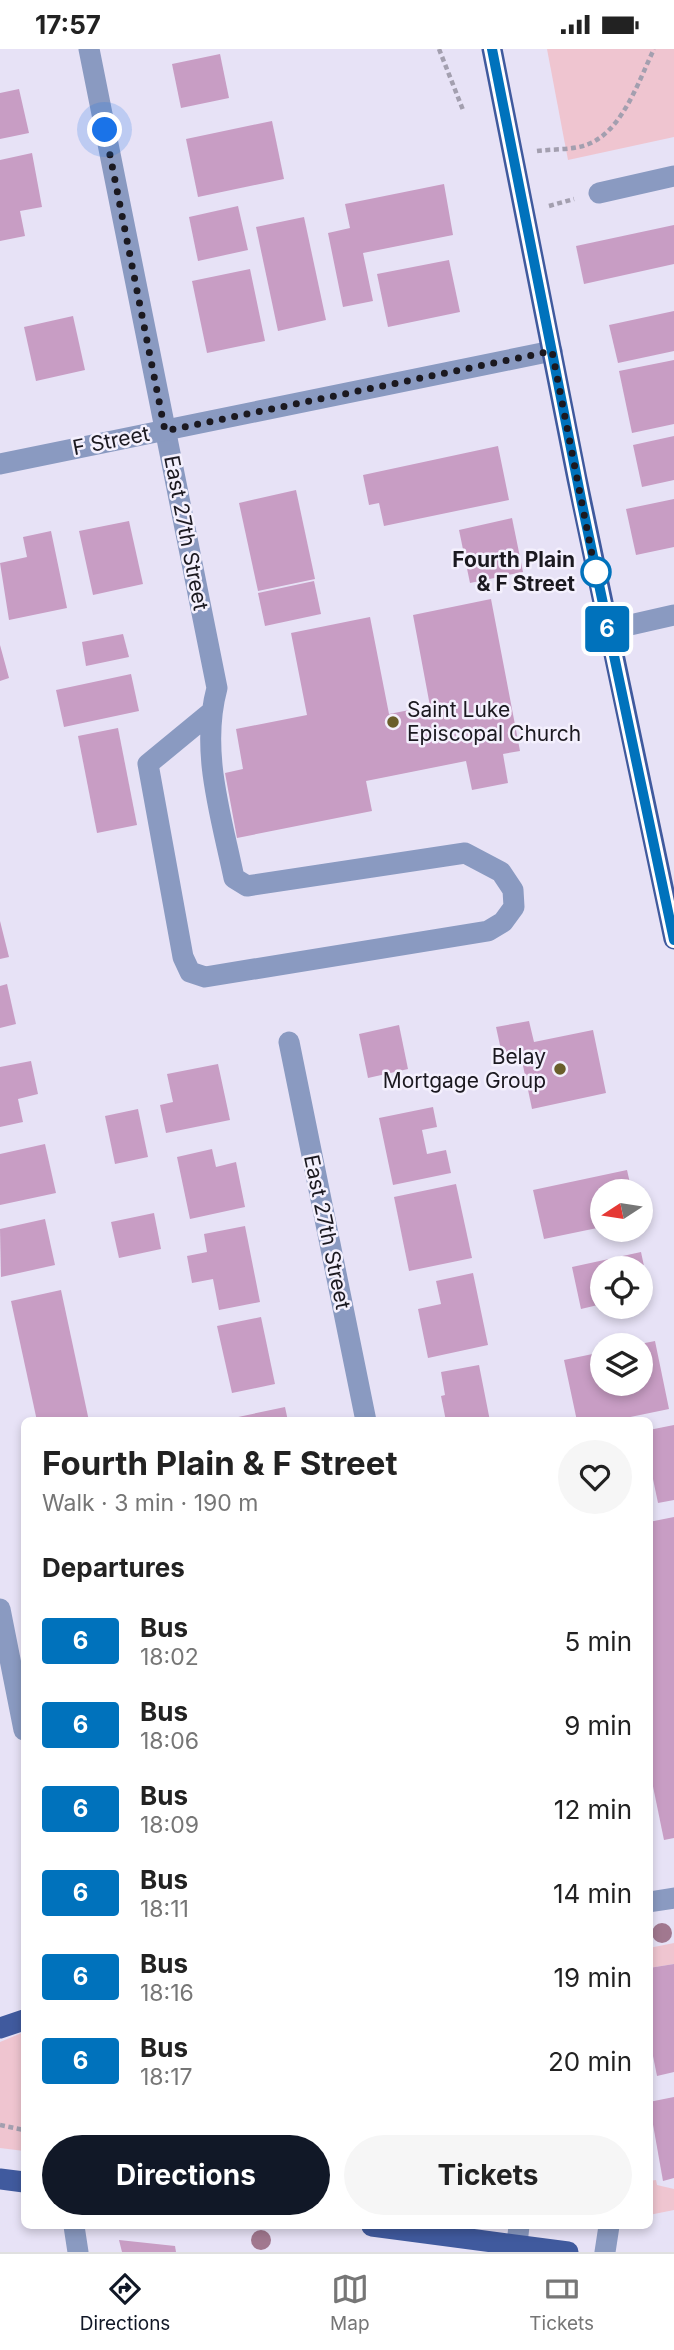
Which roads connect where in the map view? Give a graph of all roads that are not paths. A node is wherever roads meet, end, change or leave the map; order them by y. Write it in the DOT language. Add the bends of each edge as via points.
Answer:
graph roads {
  1 [pos="89,49"];
  2 [pos="492,49"];
  3 [pos="674,176"];
  4 [pos="599,193"];
  5 [pos="552,351"];
  6 [pos="165,431"];
  7 [pos="0,464"];
  8 [pos="674,615"];
  9 [pos="608,630"];
  10 [pos="210,713"];
  11 [pos="674,939"];
  12 [pos="289,1042"];
  13 [pos="365,1417"];
  14 [pos="0,1609"];
  15 [pos="21,1715"];
  16 [pos="674,1898"];
  17 [pos="653,1901"];
  18 [pos="21,2020"];
  19 [pos="0,2028"];
  20 [pos="0,2179"];
  21 [pos="21,2182"];
  22 [pos="74,2229"];
  23 [pos="401,2229"];
  24 [pos="608,2229"];
  25 [pos="517,2241"];
  26 [pos="78,2252"];
  27 [pos="568,2252"];
  28 [pos="605,2252"];
  1 -- 6 [label="street, East 27th Street"];
  2 -- 5 [label="main road"];
  3 -- 4 [label="street"];
  5 -- 6 [label="street, F Street"];
  5 -- 9 [label="main road"];
  6 -- 7 [label="street, F Street"];
  6 -- 10 [label="street, East 27th Street" via="217,688"];
  8 -- 9 [label="street"];
  9 -- 11 [label="main road"];
  10 -- 10 [label="street" via="148,764 183,957 190,972 205,977 488,931 503,922 514,907 513,890 501,872 465,853 240,884 234,878 211,768"];
  12 -- 13 [label="street, East 27th Street"];
  14 -- 15 [label="street"];
  16 -- 17 [label="street"];
  18 -- 19 [label="main road"];
  20 -- 21 [label="main road"];
  22 -- 26 [label="street"];
  23 -- 25 [label="main road"];
  24 -- 28 [label="street"];
  25 -- 27 [label="main road"];
}
